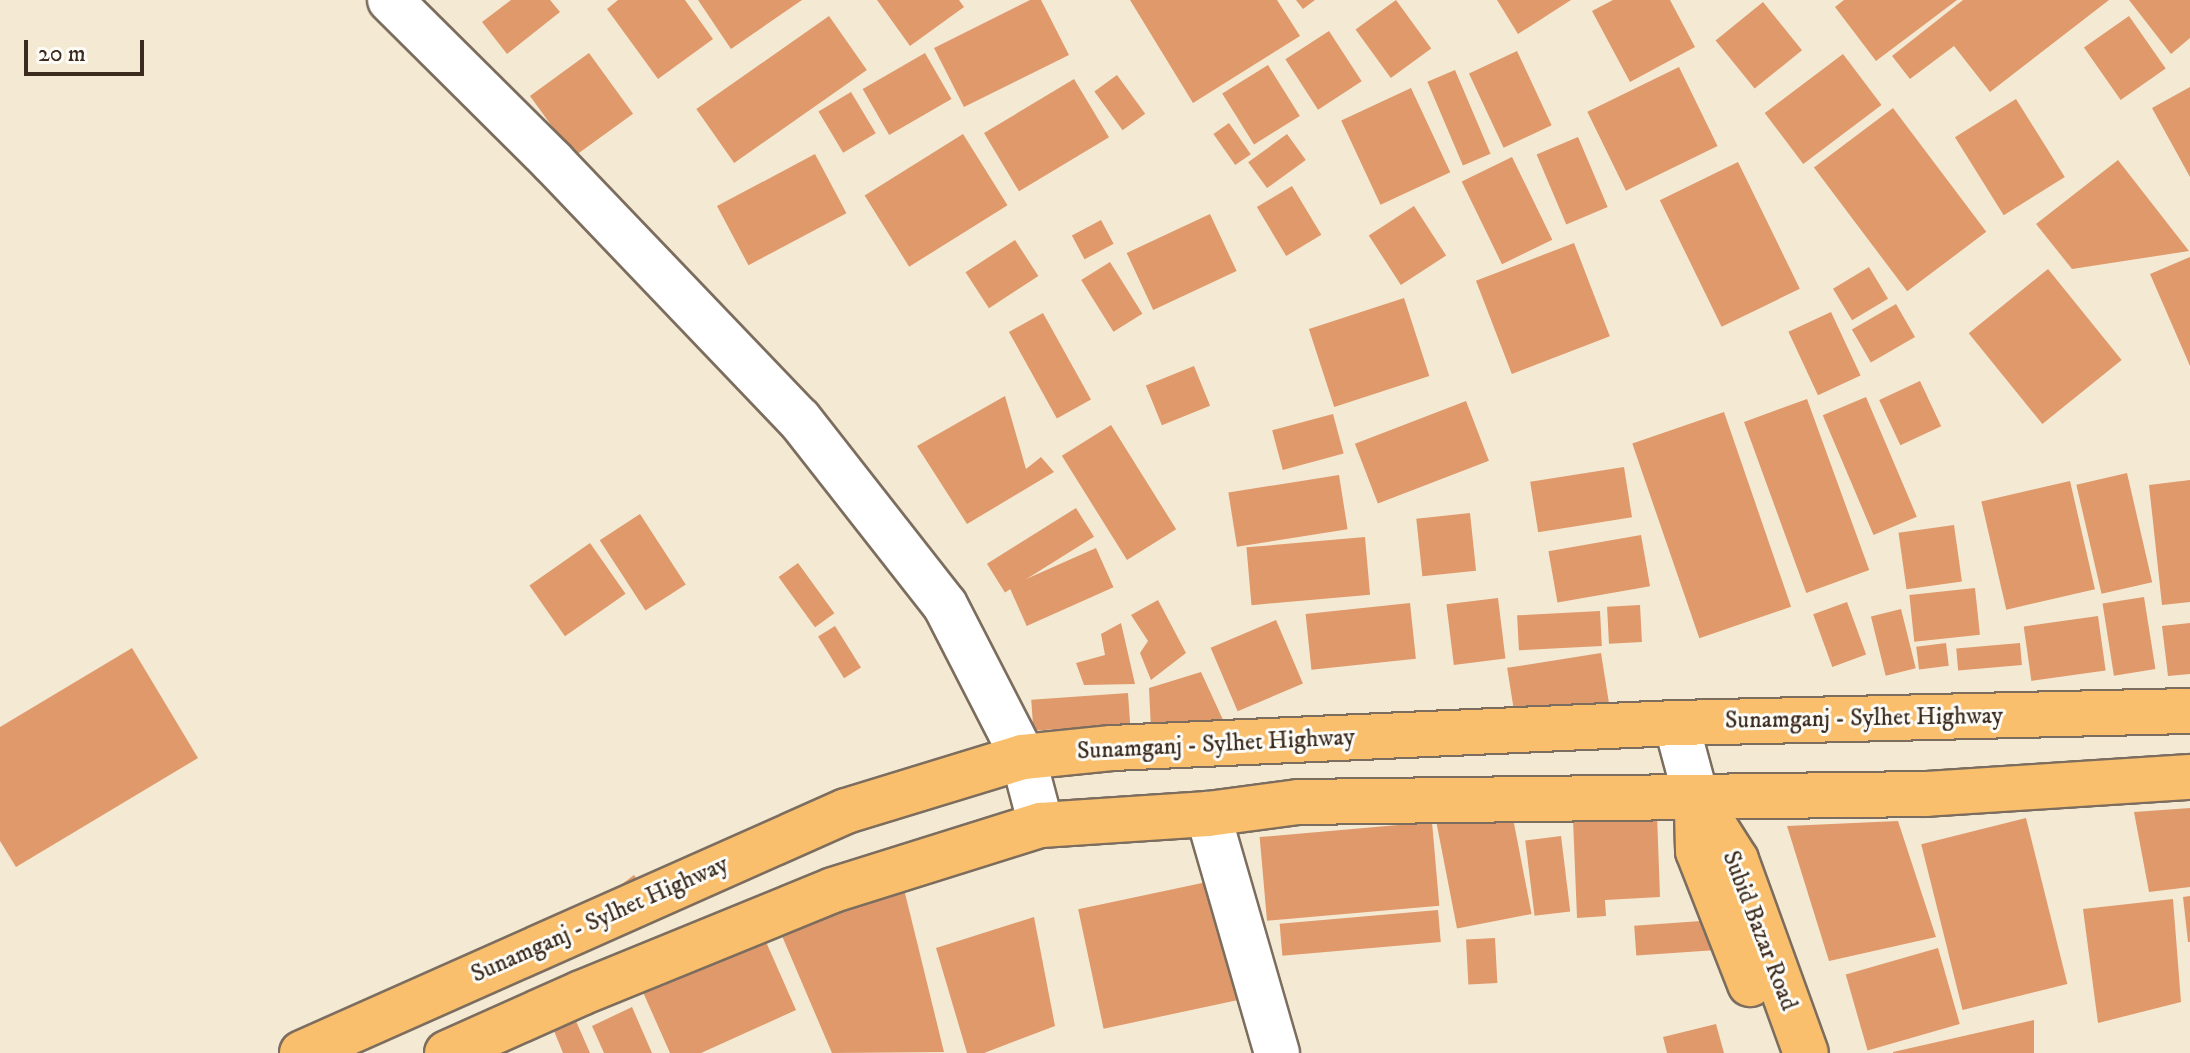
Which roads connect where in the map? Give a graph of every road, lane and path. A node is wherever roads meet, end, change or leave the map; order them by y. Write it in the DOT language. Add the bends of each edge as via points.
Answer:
graph roads {
  1 [pos="390,0"];
  2 [pos="2190,711"];
  3 [pos="1676,723"];
  4 [pos="1023,757"];
  5 [pos="2190,777"];
  6 [pos="1696,797"];
  7 [pos="1208,814"];
  8 [pos="1041,825"];
  9 [pos="302,1053"];
  10 [pos="447,1053"];
  11 [pos="1277,1053"];
  12 [pos="1777,1053"];
  13 [pos="1806,1053"];
  1 -- 4 [label="street" via="799,419 945,605"];
  2 -- 3 [label="main road, Sunamganj - Sylhet Highway"];
  3 -- 4 [label="main road, Sunamganj - Sylhet Highway" via="1112,748"];
  3 -- 6 [label="street"];
  4 -- 8 [label="street"];
  4 -- 9 [label="main road, Sunamganj - Sylhet Highway" via="846,811"];
  5 -- 6 [label="main road" via="1926,794"];
  6 -- 7 [label="main road" via="1298,802"];
  6 -- 12 [label="main road, Subid Bazar Road" via="1698,851"];
  6 -- 13 [label="main road, Subid Bazar Road" via="1736,860"];
  7 -- 8 [label="main road"];
  7 -- 11 [label="street"];
  8 -- 10 [label="main road" via="833,890"];
}
